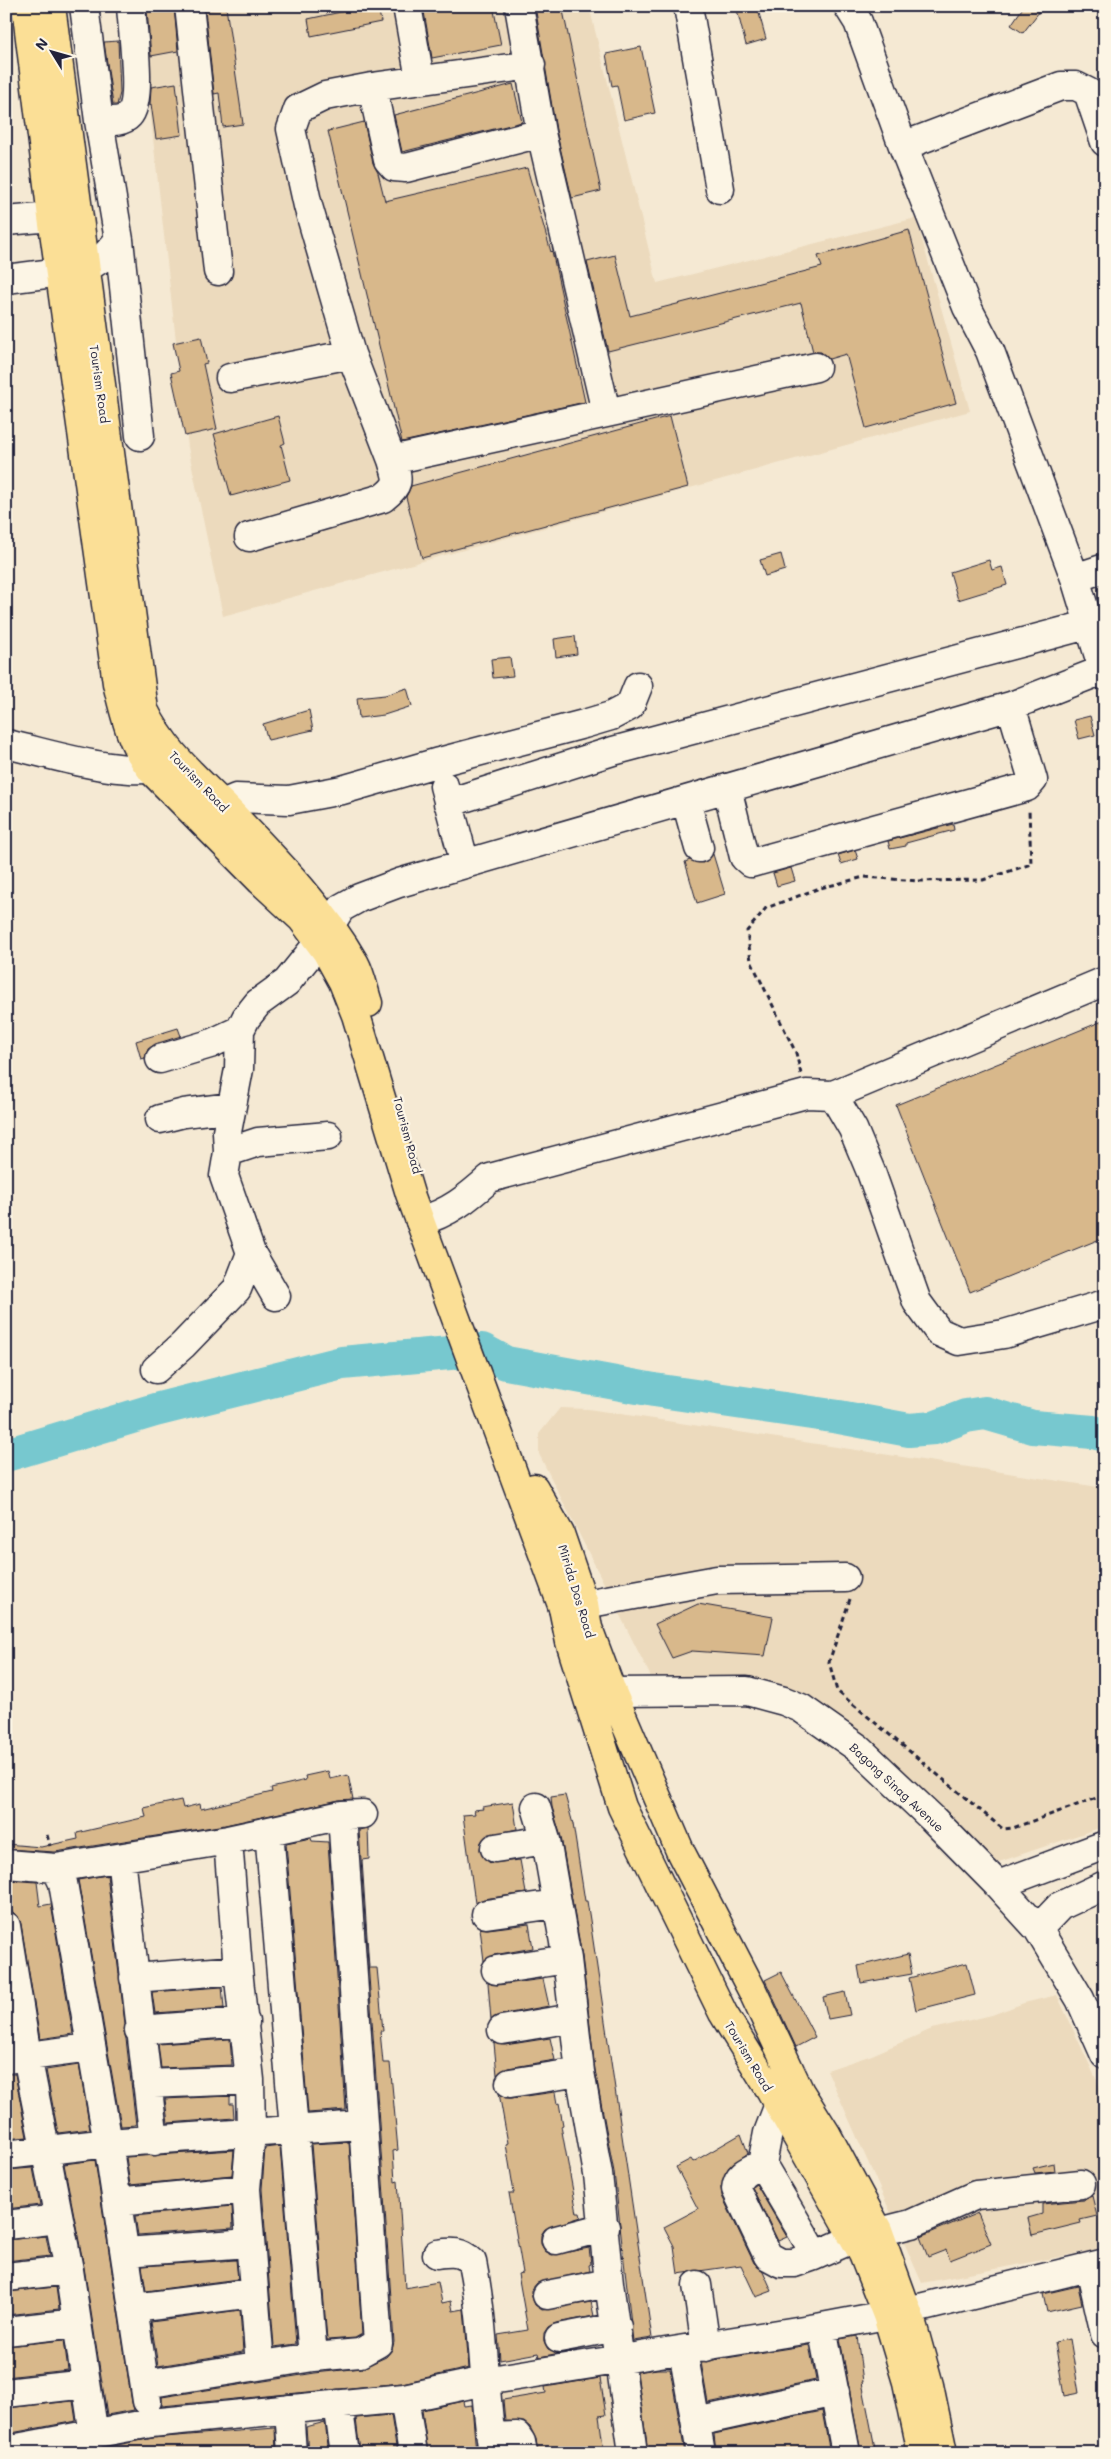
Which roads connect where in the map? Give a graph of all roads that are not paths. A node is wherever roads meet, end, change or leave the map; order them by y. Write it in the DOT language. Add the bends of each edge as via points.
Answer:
graph roads {
  1 [pos="26,6"];
  2 [pos="51,6"];
  3 [pos="84,6"];
  4 [pos="131,6"];
  5 [pos="189,6"];
  6 [pos="407,6"];
  7 [pos="520,6"];
  8 [pos="688,6"];
  9 [pos="848,6"];
  10 [pos="531,65"];
  11 [pos="420,79"];
  12 [pos="372,87"];
  13 [pos="99,121"];
  14 [pos="541,134"];
  15 [pos="1105,142"];
  16 [pos="903,146"];
  17 [pos="720,189"];
  18 [pos="52,217"];
  19 [pos="6,221"];
  20 [pos="119,240"];
  21 [pos="72,271"];
  22 [pos="218,271"];
  23 [pos="6,278"];
  24 [pos="351,354"];
  25 [pos="816,367"];
  26 [pos="230,378"];
  27 [pos="606,412"];
  28 [pos="140,436"];
  29 [pos="392,460"];
  30 [pos="249,537"];
  31 [pos="1105,568"];
  32 [pos="1074,578"];
  33 [pos="1090,624"];
  34 [pos="1104,673"];
  35 [pos="638,686"];
  36 [pos="1011,706"];
  37 [pos="6,744"];
  38 [pos="180,764"];
  39 [pos="152,771"];
  40 [pos="727,788"];
  41 [pos="686,801"];
  42 [pos="222,804"];
  43 [pos="699,848"];
  44 [pos="465,864"];
  45 [pos="325,934"];
  46 [pos="1105,981"];
  47 [pos="240,1030"];
  48 [pos="160,1059"];
  49 [pos="819,1095"];
  50 [pos="231,1107"];
  51 [pos="160,1119"];
  52 [pos="328,1136"];
  53 [pos="228,1152"];
  54 [pos="426,1219"];
  55 [pos="251,1253"];
  56 [pos="276,1296"];
  57 [pos="1105,1304"];
  58 [pos="156,1369"];
  59 [pos="517,1469"];
  60 [pos="845,1578"];
  61 [pos="573,1606"];
  62 [pos="575,1658"];
  63 [pos="599,1695"];
  64 [pos="536,1807"];
  65 [pos="269,1831"];
  66 [pos="228,1840"];
  67 [pos="546,1840"];
  68 [pos="1105,1845"];
  69 [pos="495,1848"];
  70 [pos="120,1858"];
  71 [pos="6,1864"];
  72 [pos="56,1868"];
  73 [pos="1105,1885"];
  74 [pos="998,1886"];
  75 [pos="556,1904"];
  76 [pos="486,1914"];
  77 [pos="6,1926"];
  78 [pos="1038,1929"];
  79 [pos="567,1959"];
  80 [pos="238,1970"];
  81 [pos="496,1970"];
  82 [pos="134,1978"];
  83 [pos="573,2018"];
  84 [pos="245,2022"];
  85 [pos="139,2030"];
  86 [pos="502,2030"];
  87 [pos="90,2048"];
  88 [pos="1105,2055"];
  89 [pos="17,2057"];
  90 [pos="580,2072"];
  91 [pos="250,2080"];
  92 [pos="510,2083"];
  93 [pos="147,2084"];
  94 [pos="789,2100"];
  95 [pos="362,2125"];
  96 [pos="294,2128"];
  97 [pos="251,2133"];
  98 [pos="154,2140"];
  99 [pos="108,2143"];
  100 [pos="47,2150"];
  101 [pos="6,2155"];
  102 [pos="762,2164"];
  103 [pos="1081,2184"];
  104 [pos="246,2189"];
  105 [pos="117,2202"];
  106 [pos="59,2219"];
  107 [pos="6,2224"];
  108 [pos="605,2227"];
  109 [pos="867,2234"];
  110 [pos="556,2240"];
  111 [pos="249,2243"];
  112 [pos="126,2252"];
  113 [pos="437,2254"];
  114 [pos="814,2256"];
  115 [pos="1098,2265"];
  116 [pos="69,2270"];
  117 [pos="6,2277"];
  118 [pos="609,2283"];
  119 [pos="697,2285"];
  120 [pos="253,2293"];
  121 [pos="548,2295"];
  122 [pos="134,2308"];
  123 [pos="897,2313"];
  124 [pos="77,2323"];
  125 [pos="617,2327"];
  126 [pos="822,2327"];
  127 [pos="6,2331"];
  128 [pos="1105,2334"];
  129 [pos="559,2338"];
  130 [pos="695,2349"];
  131 [pos="313,2357"];
  132 [pos="622,2361"];
  133 [pos="260,2365"];
  134 [pos="485,2382"];
  135 [pos="86,2384"];
  136 [pos="145,2384"];
  137 [pos="835,2392"];
  138 [pos="6,2393"];
  139 [pos="404,2398"];
  140 [pos="338,2404"];
  141 [pos="289,2409"];
  142 [pos="696,2422"];
  143 [pos="151,2423"];
  144 [pos="94,2435"];
  145 [pos="492,2445"];
  146 [pos="37,2449"];
  147 [pos="6,2450"];
  148 [pos="844,2452"];
  149 [pos="292,2453"];
  150 [pos="345,2453"];
  151 [pos="413,2453"];
  152 [pos="523,2453"];
  153 [pos="633,2453"];
  154 [pos="701,2453"];
  155 [pos="922,2453"];
  156 [pos="943,2453"];
  1 -- 18 [label="main road, Tourism Road"];
  2 -- 21 [label="main road, Tourism Road"];
  3 -- 13 [label="street"];
  4 -- 13 [label="street" via="137,87 134,106 129,116 118,121"];
  5 -- 22 [label="street"];
  6 -- 11 [label="street"];
  7 -- 10 [label="street"];
  8 -- 17 [label="street"];
  9 -- 16 [label="street" via="858,22"];
  10 -- 11 [label="street"];
  10 -- 14 [label="street"];
  11 -- 12 [label="street"];
  12 -- 14 [label="street" via="388,160 394,167 406,168"];
  12 -- 24 [label="street" via="325,96 298,109 292,129 308,206"];
  13 -- 20 [label="street"];
  14 -- 27 [label="street"];
  15 -- 16 [label="street" via="1088,92 1076,86 1061,86"];
  16 -- 32 [label="street" via="967,307 990,351"];
  18 -- 19 [label="street"];
  18 -- 21 [label="main road, Tourism Road"];
  20 -- 21 [label="street" via="105,256"];
  20 -- 28 [label="street"];
  21 -- 23 [label="street"];
  21 -- 38 [label="main road, Tourism Road" via="144,710 153,729"];
  21 -- 39 [label="main road, Tourism Road" via="117,683 128,729 138,753"];
  24 -- 26 [label="street"];
  24 -- 29 [label="street"];
  25 -- 27 [label="street"];
  27 -- 29 [label="street"];
  29 -- 30 [label="street" via="398,480 395,489 384,498"];
  31 -- 32 [label="street"];
  32 -- 33 [label="street"];
  33 -- 34 [label="street"];
  33 -- 44 [label="street" via="446,794"];
  34 -- 36 [label="street"];
  35 -- 42 [label="street" via="630,706 584,724 327,794 289,800 236,798"];
  36 -- 40 [label="street"];
  36 -- 40 [label="street" via="1033,780 1028,787 752,863 744,857"];
  37 -- 39 [label="street" via="103,766"];
  38 -- 39 [label="street"];
  38 -- 42 [label="main road, Tourism Road"];
  39 -- 45 [label="main road, Tourism Road" via="261,881 302,919"];
  40 -- 41 [label="street"];
  41 -- 43 [label="street"];
  41 -- 44 [label="street"];
  42 -- 45 [label="main road, Tourism Road" via="294,879"];
  44 -- 45 [label="street" via="359,898 340,908"];
  45 -- 47 [label="street" via="287,982 258,1003"];
  45 -- 54 [label="main road, Tourism Road" via="356,1015 382,1104"];
  45 -- 54 [label="main road, Tourism Road" via="356,965 393,1077"];
  46 -- 49 [label="street"];
  47 -- 48 [label="street" via="210,1044"];
  47 -- 50 [label="street" via="239,1069"];
  49 -- 54 [label="street" via="490,1178 465,1201"];
  49 -- 57 [label="street" via="853,1129 917,1302 939,1332 959,1341 1004,1334"];
  50 -- 51 [label="street"];
  50 -- 53 [label="street"];
  52 -- 53 [label="street" via="258,1142"];
  53 -- 55 [label="street" via="224,1176"];
  54 -- 59 [label="main road, Tourism Road"];
  55 -- 56 [label="street"];
  55 -- 58 [label="street" via="237,1289 183,1346"];
  59 -- 61 [label="main road, Mirida Dos Road" via="540,1542"];
  60 -- 61 [label="street" via="717,1580"];
  61 -- 62 [label="main road, Mirida Dos Road"];
  61 -- 63 [label="main road, Mirida Dos Road" via="588,1628"];
  62 -- 63 [label="main road, Tourism Road"];
  63 -- 74 [label="street, Bagong Sinag Avenue" via="747,1691 801,1708 858,1748"];
  63 -- 94 [label="main road, Tourism Road" via="752,1990"];
  63 -- 94 [label="main road, Tourism Road" via="622,1807 723,2013"];
  64 -- 67 [label="street"];
  65 -- 66 [label="street"];
  65 -- 95 [label="street" via="353,1814"];
  65 -- 96 [label="street"];
  66 -- 70 [label="street"];
  66 -- 80 [label="street"];
  67 -- 69 [label="street"];
  67 -- 75 [label="street"];
  68 -- 74 [label="street"];
  70 -- 72 [label="street"];
  70 -- 82 [label="street"];
  71 -- 72 [label="street"];
  72 -- 87 [label="street" via="63,1883"];
  73 -- 78 [label="street" via="1060,1906"];
  74 -- 78 [label="street, Bagong Sinag Avenue"];
  75 -- 76 [label="street"];
  75 -- 79 [label="street"];
  77 -- 89 [label="street"];
  78 -- 88 [label="street, Bagong Sinag Avenue" via="1080,1999"];
  79 -- 81 [label="street"];
  79 -- 83 [label="street"];
  80 -- 82 [label="street"];
  80 -- 84 [label="street"];
  82 -- 85 [label="street"];
  83 -- 86 [label="street"];
  83 -- 90 [label="street"];
  84 -- 85 [label="street"];
  84 -- 91 [label="street"];
  85 -- 93 [label="street"];
  87 -- 89 [label="street"];
  87 -- 99 [label="street"];
  89 -- 100 [label="street"];
  90 -- 92 [label="street"];
  90 -- 108 [label="street"];
  91 -- 93 [label="street"];
  91 -- 97 [label="street"];
  93 -- 98 [label="street"];
  94 -- 102 [label="street" via="768,2133"];
  94 -- 109 [label="main road, Tourism Road" via="827,2135"];
  95 -- 96 [label="street"];
  95 -- 131 [label="street" via="378,2343 360,2353"];
  96 -- 97 [label="street"];
  96 -- 131 [label="street"];
  97 -- 98 [label="street"];
  97 -- 104 [label="street"];
  98 -- 99 [label="street"];
  99 -- 100 [label="street"];
  99 -- 105 [label="street"];
  100 -- 101 [label="street"];
  100 -- 106 [label="street"];
  102 -- 114 [label="street"];
  102 -- 114 [label="street" via="742,2174 736,2181 736,2189 768,2256 781,2263 794,2263"];
  103 -- 109 [label="street" via="976,2195 911,2224"];
  104 -- 105 [label="street"];
  104 -- 111 [label="street"];
  105 -- 112 [label="street"];
  106 -- 107 [label="street"];
  106 -- 116 [label="street"];
  108 -- 110 [label="street"];
  108 -- 118 [label="street"];
  109 -- 114 [label="street"];
  109 -- 123 [label="main road, Tourism Road"];
  111 -- 112 [label="street"];
  111 -- 120 [label="street"];
  112 -- 122 [label="street"];
  113 -- 134 [label="street" via="455,2252 472,2262 484,2346"];
  115 -- 123 [label="street"];
  115 -- 128 [label="street"];
  116 -- 117 [label="street"];
  116 -- 124 [label="street"];
  118 -- 121 [label="street"];
  118 -- 125 [label="street"];
  119 -- 130 [label="street"];
  120 -- 122 [label="street"];
  120 -- 133 [label="street"];
  122 -- 136 [label="street"];
  123 -- 126 [label="street"];
  123 -- 155 [label="main road, Tourism Road"];
  123 -- 156 [label="main road, Tourism Road" via="929,2385"];
  124 -- 127 [label="street"];
  124 -- 135 [label="street"];
  125 -- 129 [label="street"];
  125 -- 132 [label="street"];
  126 -- 130 [label="street"];
  126 -- 137 [label="street"];
  130 -- 132 [label="street"];
  130 -- 142 [label="street"];
  131 -- 133 [label="street"];
  132 -- 134 [label="street"];
  132 -- 153 [label="street"];
  133 -- 136 [label="street"];
  134 -- 139 [label="street"];
  134 -- 145 [label="street"];
  135 -- 138 [label="street"];
  135 -- 144 [label="street"];
  136 -- 143 [label="street"];
  137 -- 142 [label="street"];
  137 -- 148 [label="street"];
  139 -- 140 [label="street"];
  139 -- 151 [label="street"];
  140 -- 141 [label="street"];
  140 -- 150 [label="street"];
  141 -- 143 [label="street"];
  141 -- 149 [label="street"];
  142 -- 154 [label="street"];
  143 -- 144 [label="street"];
  144 -- 146 [label="street"];
  145 -- 152 [label="street" via="517,2436"];
  146 -- 147 [label="street"];
}
